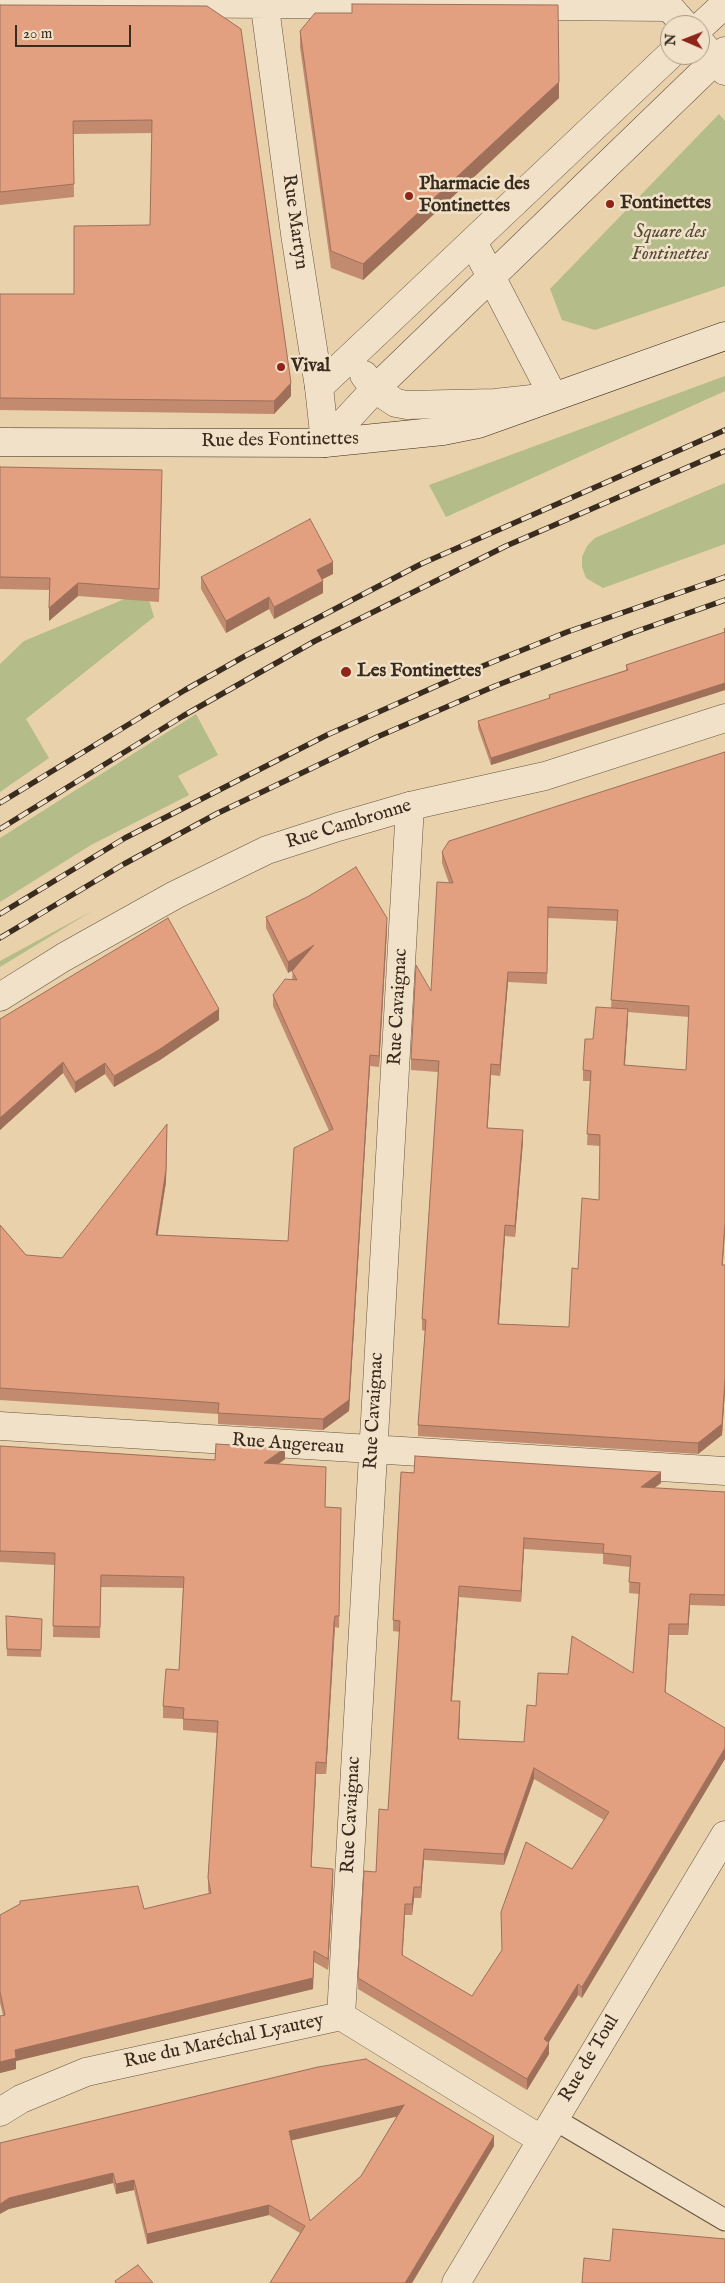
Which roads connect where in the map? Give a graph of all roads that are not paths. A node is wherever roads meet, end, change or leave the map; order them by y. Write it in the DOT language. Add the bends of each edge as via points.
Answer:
graph roads {
  1 [pos="264,1"];
  2 [pos="0,2"];
  3 [pos="725,4"];
  4 [pos="674,11"];
  5 [pos="710,18"];
  6 [pos="716,56"];
  7 [pos="660,64"];
  8 [pos="473,242"];
  9 [pos="491,277"];
  10 [pos="725,336"];
  11 [pos="350,357"];
  12 [pos="319,387"];
  13 [pos="375,389"];
  14 [pos="553,396"];
  15 [pos="0,442"];
  16 [pos="325,443"];
  17 [pos="725,718"];
  18 [pos="410,806"];
  19 [pos="0,998"];
  20 [pos="0,1426"];
  21 [pos="372,1450"];
  22 [pos="725,1471"];
  23 [pos="725,1835"];
  24 [pos="341,2016"];
  25 [pos="0,2112"];
  26 [pos="548,2130"];
  27 [pos="725,2220"];
  28 [pos="456,2283"];
  1 -- 2 [label="street"];
  1 -- 4 [label="street"];
  1 -- 12 [label="street, Rue Martyn"];
  3 -- 5 [label="street"];
  6 -- 9 [label="street"];
  7 -- 8 [label="street"];
  8 -- 9 [label="street"];
  8 -- 11 [label="street"];
  9 -- 13 [label="street"];
  9 -- 14 [label="street"];
  10 -- 14 [label="street, Rue des Fontinettes"];
  11 -- 12 [label="street"];
  11 -- 13 [label="street, Rue des Fontinettes"];
  12 -- 16 [label="street, Rue Martyn"];
  13 -- 14 [label="street, Rue des Fontinettes" via="396,403 414,406 495,403"];
  13 -- 16 [label="street"];
  14 -- 16 [label="street, Rue des Fontinettes" via="478,424 443,431"];
  15 -- 16 [label="street, Rue des Fontinettes"];
  17 -- 18 [label="street, Rue Cambronne" via="545,776"];
  18 -- 19 [label="street, Rue Cambronne" via="259,854 124,923"];
  18 -- 21 [label="street, Rue Cavaignac"];
  20 -- 21 [label="street, Rue Augereau"];
  21 -- 22 [label="street, Rue Augereau"];
  21 -- 24 [label="street, Rue Cavaignac"];
  23 -- 26 [label="street, Rue de Toul"];
  24 -- 25 [label="street, Rue du Maréchal Lyautey" via="86,2072"];
  24 -- 26 [label="street, Rue du Maréchal Lyautey"];
  26 -- 27 [label="lane"];
  26 -- 28 [label="street, Rue de Toul"];
}
